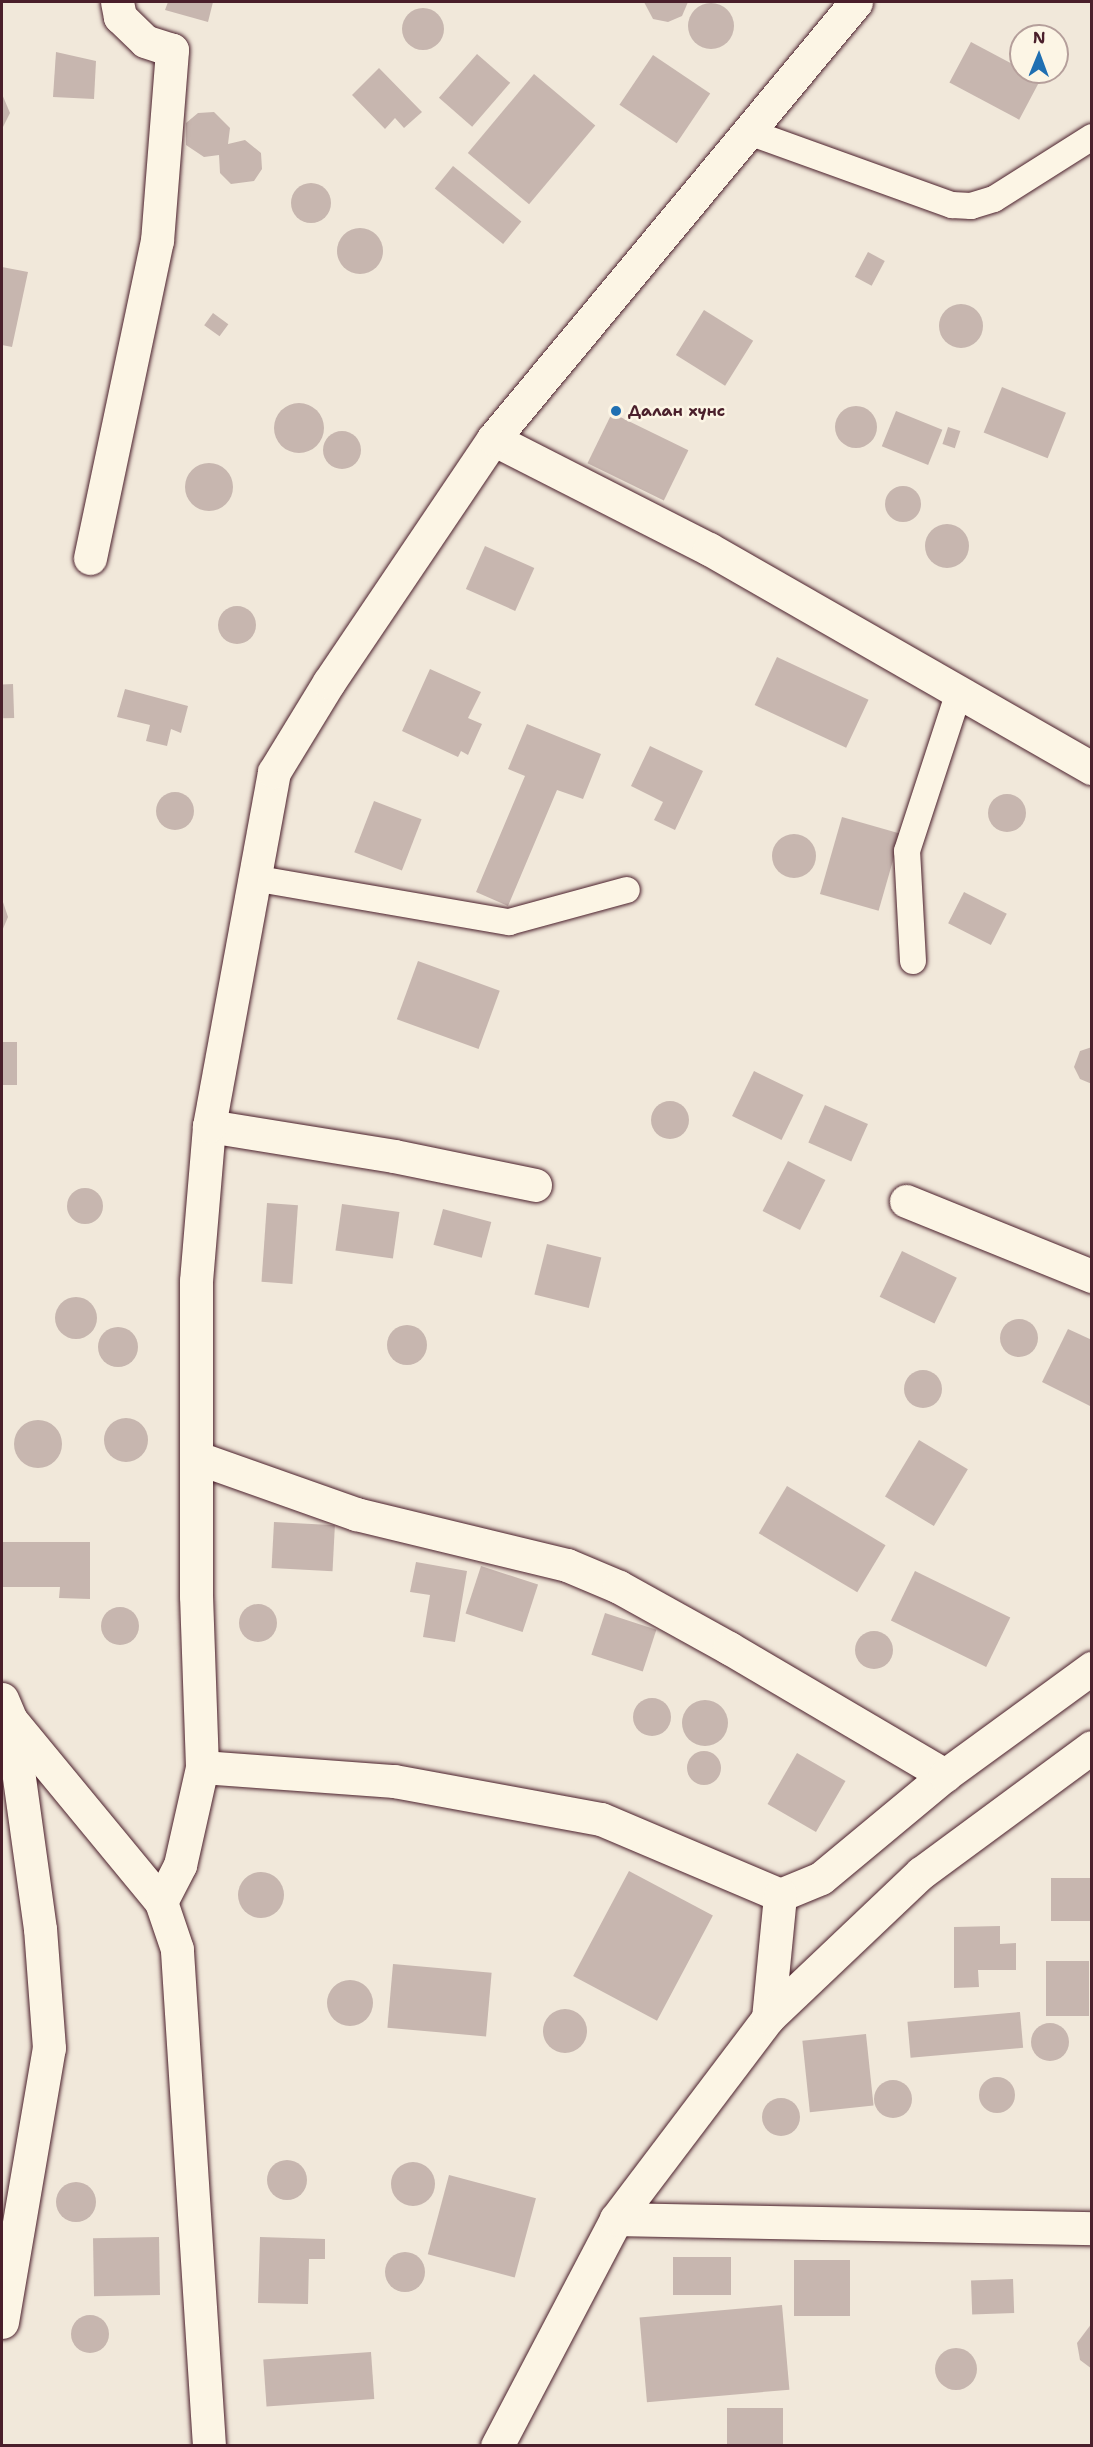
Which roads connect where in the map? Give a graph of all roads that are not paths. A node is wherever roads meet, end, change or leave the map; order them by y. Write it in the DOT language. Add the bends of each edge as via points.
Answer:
graph roads {
  1 [pos="117,2"];
  2 [pos="855,2"];
  3 [pos="749,132"];
  4 [pos="1092,137"];
  5 [pos="493,440"];
  6 [pos="90,558"];
  7 [pos="958,695"];
  8 [pos="1092,768"];
  9 [pos="253,878"];
  10 [pos="627,890"];
  11 [pos="913,961"];
  12 [pos="209,1126"];
  13 [pos="535,1185"];
  14 [pos="906,1201"];
  15 [pos="1092,1276"];
  16 [pos="198,1458"];
  17 [pos="1092,1668"];
  18 [pos="6,1710"];
  19 [pos="1092,1747"];
  20 [pos="202,1767"];
  21 [pos="945,1775"];
  22 [pos="780,1895"];
  23 [pos="161,1902"];
  24 [pos="768,2018"];
  25 [pos="616,2219"];
  26 [pos="1092,2228"];
  27 [pos="2,2322"];
  28 [pos="209,2445"];
  29 [pos="497,2445"];
  1 -- 6 [label="street" via="120,17 145,41 172,50 157,241"];
  2 -- 3 [label="street"];
  3 -- 4 [label="lane" via="952,206 971,207 994,200"];
  3 -- 5 [label="street"];
  5 -- 7 [label="street" via="709,549"];
  5 -- 9 [label="street" via="329,682 274,772"];
  7 -- 8 [label="street"];
  7 -- 11 [label="lane" via="907,851"];
  9 -- 10 [label="lane" via="509,922"];
  9 -- 12 [label="street"];
  12 -- 13 [label="street" via="394,1156"];
  12 -- 16 [label="street" via="196,1281"];
  14 -- 15 [label="street"];
  16 -- 20 [label="street" via="196,1596"];
  16 -- 21 [label="street" via="356,1514 567,1565 619,1587"];
  17 -- 21 [label="street"];
  18 -- 23 [label="street"];
  18 -- 27 [label="street" via="40,1929 49,2048"];
  19 -- 24 [label="street" via="921,1873"];
  20 -- 22 [label="street" via="394,1781 601,1819"];
  20 -- 23 [label="street" via="180,1865"];
  21 -- 22 [label="street" via="821,1878"];
  22 -- 24 [label="street"];
  23 -- 28 [label="street" via="177,1950"];
  24 -- 25 [label="street"];
  25 -- 26 [label="street"];
  25 -- 29 [label="street"];
}
